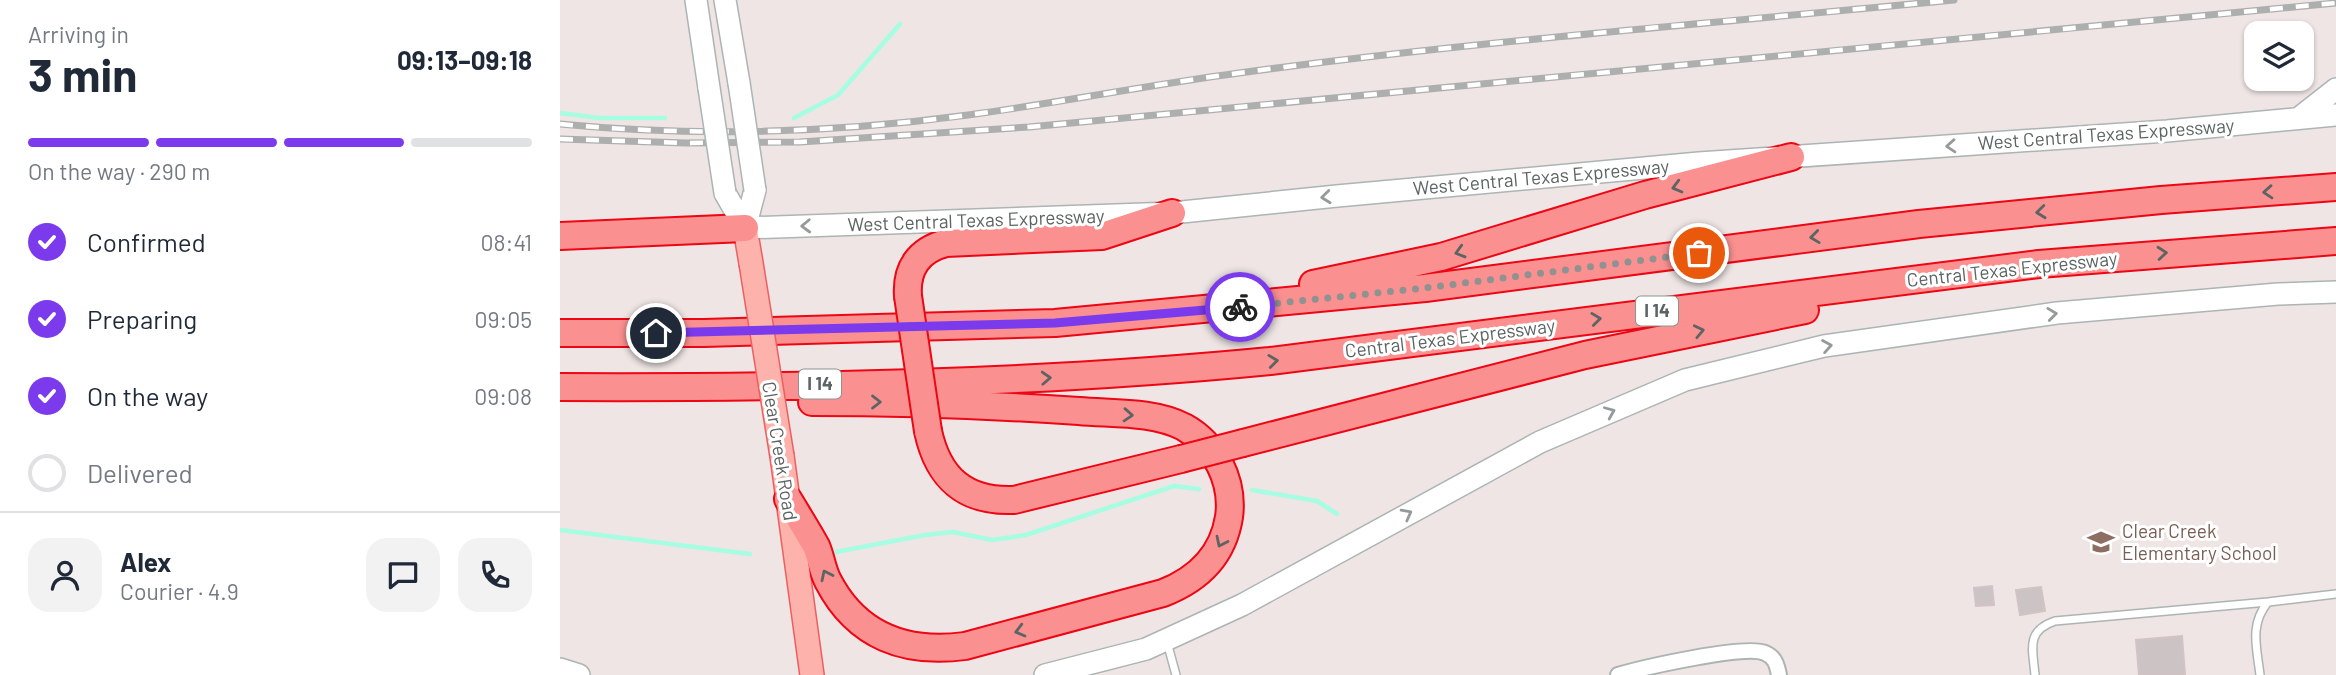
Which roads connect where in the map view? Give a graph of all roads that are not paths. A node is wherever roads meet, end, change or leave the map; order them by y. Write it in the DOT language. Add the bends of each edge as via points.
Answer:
graph roads {
  1 [pos="696,0"];
  2 [pos="725,0"];
  3 [pos="2336,89"];
  4 [pos="2336,115"];
  5 [pos="2298,119"];
  6 [pos="1791,157"];
  7 [pos="2336,187"];
  8 [pos="1172,213"];
  9 [pos="745,228"];
  10 [pos="560,236"];
  11 [pos="2336,241"];
  12 [pos="2039,264"];
  13 [pos="2336,292"];
  14 [pos="1055,323"];
  15 [pos="560,333"];
  16 [pos="560,387"];
  17 [pos="622,387"];
  18 [pos="663,387"];
  19 [pos="560,401"];
  20 [pos="788,499"];
  21 [pos="2336,594"];
  22 [pos="2268,602"];
  23 [pos="1167,640"];
  24 [pos="560,669"];
  25 [pos="579,675"];
  26 [pos="813,675"];
  27 [pos="1045,675"];
  28 [pos="1176,675"];
  29 [pos="1618,675"];
  30 [pos="1779,675"];
  31 [pos="2035,675"];
  32 [pos="2260,675"];
  1 -- 9 [label="main road, bridge" via="725,193"];
  2 -- 9 [label="main road, bridge" via="755,190"];
  3 -- 5 [label="main road"];
  4 -- 5 [label="main road, West Central Texas Expressway"];
  5 -- 6 [label="main road, West Central Texas Expressway, one-way"];
  6 -- 8 [label="main road, West Central Texas Expressway, one-way"];
  6 -- 14 [label="highway, one-way" via="1429,260 1300,286 1113,304"];
  7 -- 14 [label="highway, one-way" via="1919,224 1425,288"];
  8 -- 9 [label="main road, West Central Texas Expressway, one-way"];
  8 -- 12 [label="highway, one-way, bridge" via="1102,236 946,243 923,253 909,272 908,296 928,431 938,463 962,489 997,501 1014,500 1585,355 1783,313 1964,288"];
  9 -- 10 [label="highway"];
  9 -- 20 [label="main road, Clear Creek Road, bridge"];
  12 -- 11 [label="highway, Central Texas Expressway / I 14, one-way"];
  18 -- 12 [label="highway, Central Texas Expressway / I 14, one-way" via="978,381 1169,371"];
  23 -- 13 [label="main road, one-way" via="1242,605 1540,442 1685,380 1825,346 2057,313"];
  14 -- 15 [label="highway"];
  16 -- 17 [label="highway, Central Texas Expressway / I 14"];
  17 -- 18 [label="highway, Central Texas Expressway / I 14"];
  17 -- 19 [label="highway"];
  18 -- 20 [label="highway, one-way" via="732,402 909,402 1164,420 1182,426 1213,454 1225,476 1229,512 1226,532 1210,562 1182,586 942,649 902,645 864,626 830,584 817,549"];
  20 -- 26 [label="main road, Clear Creek Road"];
  21 -- 22 [label="lane"];
  22 -- 31 [label="lane" via="2055,621 2036,631 2032,645"];
  22 -- 32 [label="lane" via="2255,627"];
  23 -- 27 [label="main road"];
  23 -- 28 [label="lane"];
  24 -- 25 [label="main road"];
  29 -- 30 [label="street" via="1681,660 1751,651 1774,659"];
}
